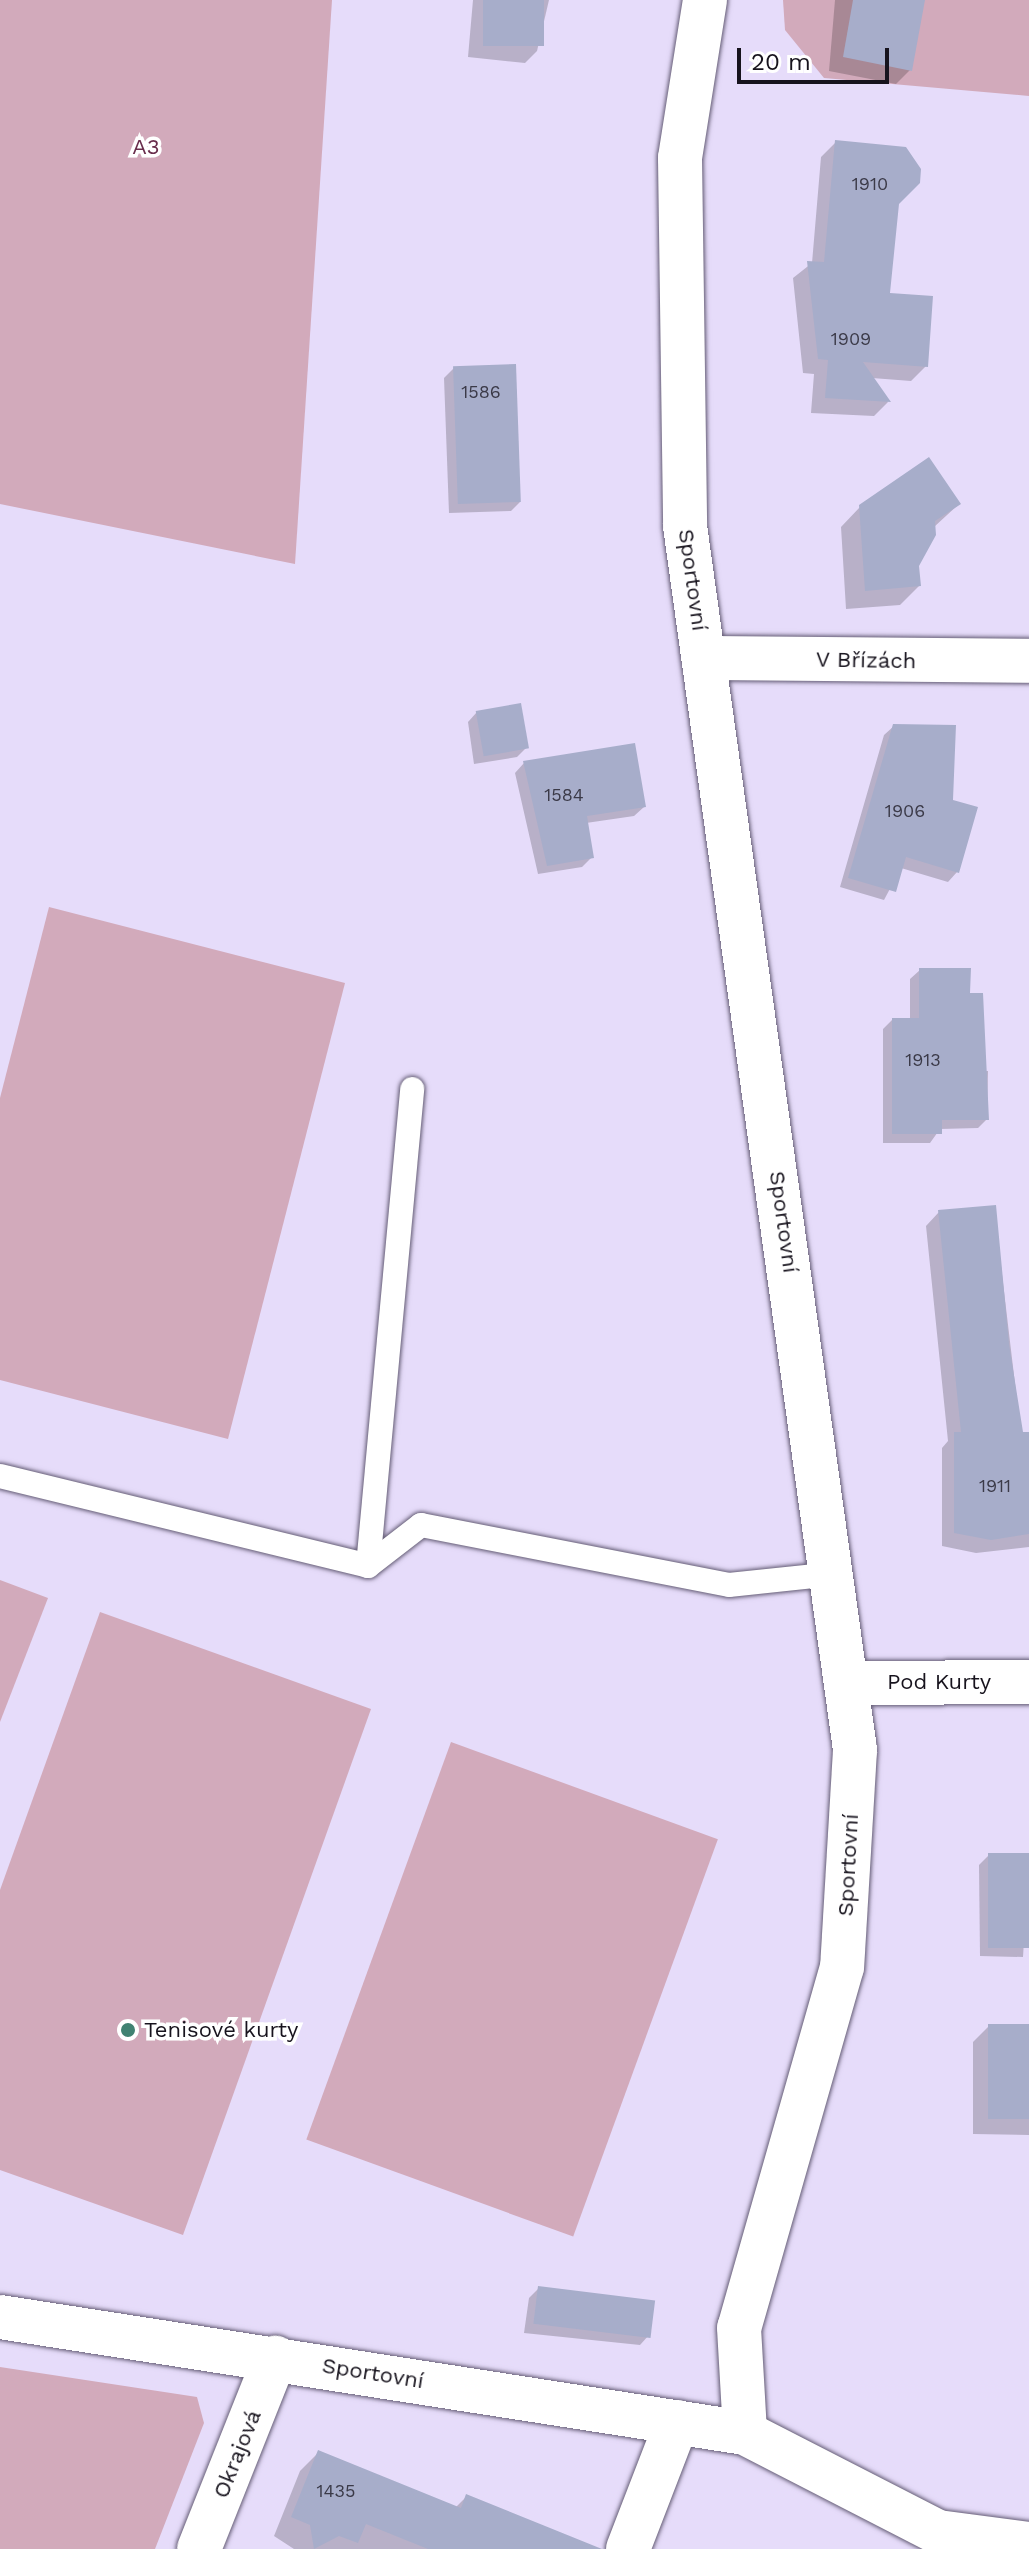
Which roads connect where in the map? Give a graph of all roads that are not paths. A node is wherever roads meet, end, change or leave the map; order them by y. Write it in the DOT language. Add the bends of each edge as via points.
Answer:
graph roads {
  1 [pos="705,0"];
  2 [pos="704,658"];
  3 [pos="1029,661"];
  4 [pos="412,1089"];
  5 [pos="0,1476"];
  6 [pos="368,1566"];
  7 [pos="834,1574"];
  8 [pos="1029,1682"];
  9 [pos="850,1683"];
  10 [pos="0,2317"];
  11 [pos="275,2358"];
  12 [pos="677,2422"];
  13 [pos="745,2433"];
  14 [pos="944,2541"];
  15 [pos="1029,2544"];
  16 [pos="199,2549"];
  17 [pos="628,2549"];
  1 -- 2 [label="street, Sportovní" via="680,158 685,526"];
  2 -- 3 [label="street, V Břízách"];
  2 -- 7 [label="street, Sportovní"];
  4 -- 6 [label="lane"];
  5 -- 6 [label="lane"];
  6 -- 7 [label="lane" via="421,1525 729,1585"];
  7 -- 9 [label="street, Sportovní"];
  8 -- 9 [label="street, Pod Kurty"];
  9 -- 13 [label="street, Sportovní" via="855,1750 842,1967 739,2328"];
  10 -- 11 [label="street, Sportovní"];
  11 -- 12 [label="street, Sportovní"];
  11 -- 16 [label="street, Okrajová"];
  12 -- 13 [label="street, Sportovní"];
  12 -- 17 [label="street"];
  13 -- 14 [label="street, Sportovní"];
  14 -- 15 [label="street, Sportovní"];
}
